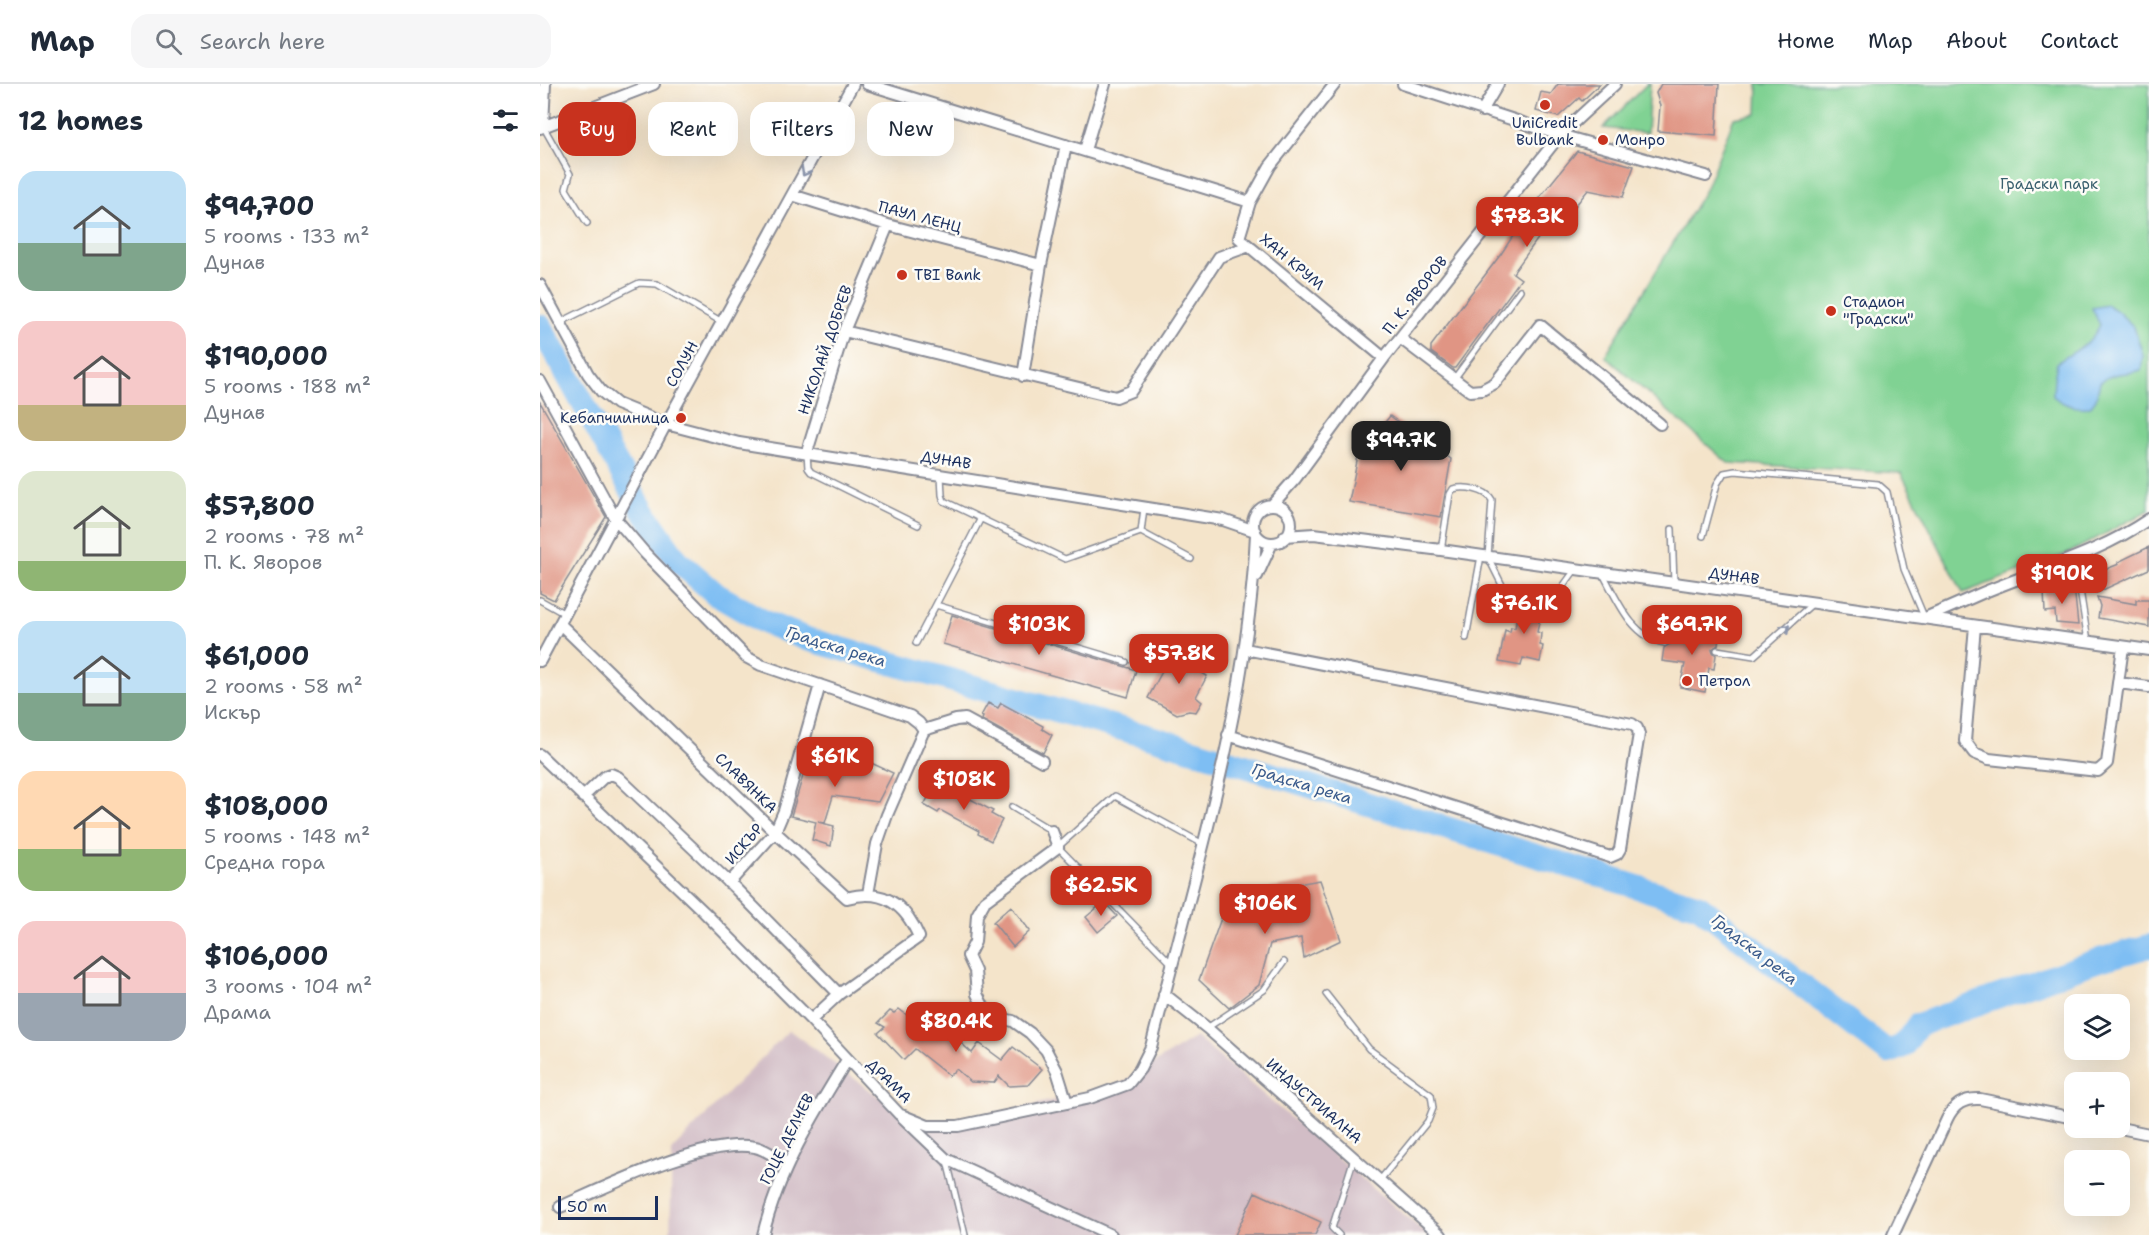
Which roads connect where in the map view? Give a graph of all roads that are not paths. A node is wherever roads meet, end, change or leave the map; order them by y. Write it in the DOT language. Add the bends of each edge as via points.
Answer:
graph roads {
  1 [pos="545,84"];
  2 [pos="654,84"];
  3 [pos="854,84"];
  4 [pos="867,84"];
  5 [pos="1105,84"];
  6 [pos="1335,84"];
  7 [pos="1403,84"];
  8 [pos="1498,84"];
  9 [pos="1615,84"];
  10 [pos="1482,111"];
  11 [pos="542,127"];
  12 [pos="1560,135"];
  13 [pos="1066,144"];
  14 [pos="1085,150"];
  15 [pos="1706,176"];
  16 [pos="792,195"];
  17 [pos="1250,202"];
  18 [pos="587,224"];
  19 [pos="888,225"];
  20 [pos="1249,246"];
  21 [pos="1041,265"];
  22 [pos="540,285"];
  23 [pos="1520,290"];
  24 [pos="561,322"];
  25 [pos="722,322"];
  26 [pos="844,331"];
  27 [pos="1400,338"];
  28 [pos="1384,358"];
  29 [pos="1023,376"];
  30 [pos="1454,379"];
  31 [pos="540,381"];
  32 [pos="543,394"];
  33 [pos="666,424"];
  34 [pos="1660,424"];
  35 [pos="807,452"];
  36 [pos="941,475"];
  37 [pos="1295,479"];
  38 [pos="1272,505"];
  39 [pos="1144,508"];
  40 [pos="1285,511"];
  41 [pos="1254,517"];
  42 [pos="615,518"];
  43 [pos="981,518"];
  44 [pos="2149,519"];
  45 [pos="1223,520"];
  46 [pos="1291,523"];
  47 [pos="918,525"];
  48 [pos="1672,529"];
  49 [pos="1141,532"];
  50 [pos="1256,533"];
  51 [pos="1314,534"];
  52 [pos="1285,536"];
  53 [pos="1703,536"];
  54 [pos="1272,543"];
  55 [pos="1441,550"];
  56 [pos="1484,556"];
  57 [pos="2075,558"];
  58 [pos="1191,559"];
  59 [pos="1576,569"];
  60 [pos="1603,573"];
  61 [pos="1254,581"];
  62 [pos="1674,583"];
  63 [pos="540,600"];
  64 [pos="1814,603"];
  65 [pos="936,605"];
  66 [pos="563,619"];
  67 [pos="1925,619"];
  68 [pos="1975,626"];
  69 [pos="1466,638"];
  70 [pos="2088,642"];
  71 [pos="916,643"];
  72 [pos="1665,643"];
  73 [pos="2123,646"];
  74 [pos="1245,649"];
  75 [pos="1717,650"];
  76 [pos="2149,650"];
  77 [pos="540,661"];
  78 [pos="1126,662"];
  79 [pos="2119,683"];
  80 [pos="820,685"];
  81 [pos="2149,687"];
  82 [pos="924,730"];
  83 [pos="1228,735"];
  84 [pos="540,755"];
  85 [pos="1042,761"];
  86 [pos="583,797"];
  87 [pos="1012,807"];
  88 [pos="1052,831"];
  89 [pos="775,832"];
  90 [pos="1203,844"];
  91 [pos="1058,847"];
  92 [pos="729,883"];
  93 [pos="868,894"];
  94 [pos="1284,962"];
  95 [pos="1172,964"];
  96 [pos="839,994"];
  97 [pos="1164,994"];
  98 [pos="1326,994"];
  99 [pos="812,1020"];
  100 [pos="1207,1028"];
  101 [pos="847,1060"];
  102 [pos="1067,1103"];
  103 [pos="898,1114"];
  104 [pos="2064,1116"];
  105 [pos="2130,1130"];
  106 [pos="2149,1134"];
  107 [pos="1354,1156"];
  108 [pos="946,1160"];
  109 [pos="788,1164"];
  110 [pos="1380,1180"];
  111 [pos="560,1207"];
  112 [pos="763,1235"];
  113 [pos="965,1235"];
  114 [pos="1111,1235"];
  115 [pos="1339,1235"];
  116 [pos="1441,1235"];
  117 [pos="1893,1235"];
  1 -- 11 [label="street"];
  2 -- 11 [label="street"];
  3 -- 16 [label="street, СОЛУН, one-way"];
  4 -- 13 [label="street"];
  5 -- 14 [label="street"];
  6 -- 17 [label="street, ХАН КРУМ" via="1270,166"];
  7 -- 10 [label="street"];
  8 -- 10 [label="street"];
  9 -- 12 [label="street, П. К. ЯВОРОВ"];
  10 -- 12 [label="street"];
  11 -- 18 [label="lane" via="570,174 566,189"];
  12 -- 15 [label="street"];
  12 -- 27 [label="street, П. К. ЯВОРОВ"];
  13 -- 14 [label="street"];
  13 -- 21 [label="street"];
  14 -- 17 [label="street"];
  16 -- 19 [label="street, ПАУЛ ЛЕНЦ"];
  16 -- 25 [label="street, СОЛУН"];
  17 -- 20 [label="street, ХАН КРУМ" via="1239,238"];
  19 -- 21 [label="street, ПАУЛ ЛЕНЦ"];
  19 -- 26 [label="street, НИКОЛАЙ ДОБРЕВ"];
  20 -- 28 [label="street, ХАН КРУМ"];
  20 -- 29 [label="street" via="1218,257 1131,391 1116,397"];
  21 -- 29 [label="street"];
  22 -- 24 [label="street, ДУНАВ"];
  23 -- 30 [label="lane"];
  24 -- 25 [label="lane" via="639,283 657,284"];
  24 -- 33 [label="street, ДУНАВ" via="601,391 617,404"];
  25 -- 33 [label="street, СОЛУН"];
  26 -- 29 [label="street"];
  26 -- 35 [label="street, НИКОЛАЙ ДОБРЕВ"];
  27 -- 28 [label="street, П. К. ЯВОРОВ"];
  27 -- 30 [label="street"];
  28 -- 37 [label="street, П. К. ЯВОРОВ"];
  30 -- 34 [label="street" via="1470,391 1494,383 1540,325"];
  31 -- 32 [label="street"];
  32 -- 42 [label="street"];
  33 -- 35 [label="street, ДУНАВ" via="740,443"];
  33 -- 42 [label="street, СОЛУН"];
  35 -- 36 [label="street, ДУНАВ"];
  35 -- 47 [label="lane" via="811,472"];
  36 -- 39 [label="street, ДУНАВ"];
  36 -- 43 [label="lane" via="944,501"];
  37 -- 38 [label="street, П. К. ЯВОРОВ"];
  37 -- 40 [label="street, П. К. ЯВОРОВ"];
  38 -- 40 [label="street"];
  38 -- 41 [label="street" via="1262,508"];
  39 -- 45 [label="street, ДУНАВ"];
  39 -- 49 [label="lane"];
  40 -- 46 [label="street"];
  41 -- 45 [label="street, ДУНАВ"];
  41 -- 50 [label="street"];
  42 -- 66 [label="street, СОЛУН"];
  42 -- 80 [label="street" via="746,657"];
  43 -- 49 [label="lane" via="1065,559"];
  43 -- 65 [label="lane"];
  44 -- 57 [label="street"];
  45 -- 50 [label="street, ДУНАВ"];
  46 -- 51 [label="street, ДУНАВ"];
  46 -- 52 [label="street"];
  48 -- 62 [label="lane"];
  49 -- 58 [label="lane"];
  50 -- 54 [label="street"];
  50 -- 61 [label="street"];
  51 -- 52 [label="street, ДУНАВ"];
  51 -- 55 [label="street, ДУНАВ"];
  52 -- 54 [label="street"];
  53 -- 67 [label="lane" via="1717,483 1724,473 1878,484 1887,492 1904,569"];
  54 -- 61 [label="street"];
  55 -- 56 [label="street, ДУНАВ"];
  55 -- 56 [label="lane" via="1453,489 1484,491 1492,500"];
  56 -- 59 [label="street, ДУНАВ"];
  56 -- 59 [label="lane" via="1504,589 1553,600"];
  56 -- 69 [label="lane"];
  57 -- 67 [label="street"];
  57 -- 70 [label="lane"];
  59 -- 60 [label="street, ДУНАВ"];
  60 -- 62 [label="street, ДУНАВ"];
  60 -- 72 [label="lane" via="1632,624 1654,641"];
  61 -- 74 [label="street"];
  62 -- 64 [label="street, ДУНАВ"];
  63 -- 66 [label="lane"];
  64 -- 67 [label="street, ДУНАВ"];
  75 -- 64 [label="lane, one-way" via="1754,656"];
  65 -- 71 [label="lane"];
  65 -- 78 [label="lane"];
  66 -- 77 [label="street, СОЛУН"];
  66 -- 89 [label="street, СЛАВЯНКА"];
  67 -- 68 [label="street, ДУНАВ"];
  68 -- 70 [label="street, ДУНАВ"];
  68 -- 79 [label="street" via="1965,741 1974,753 1989,759 2098,771 2108,763"];
  70 -- 73 [label="street, ДУНАВ"];
  73 -- 76 [label="street, ДУНАВ"];
  73 -- 79 [label="street"];
  74 -- 83 [label="street"];
  74 -- 83 [label="street" via="1632,724 1639,734 1620,849 1610,857"];
  79 -- 81 [label="street"];
  80 -- 82 [label="street" via="910,716"];
  80 -- 89 [label="street, ИСКЪР"];
  82 -- 85 [label="street" via="965,719"];
  82 -- 93 [label="street" via="877,844"];
  83 -- 90 [label="street, ДРАМА"];
  84 -- 86 [label="street, ДРАМА"];
  86 -- 92 [label="street" via="604,777 618,777"];
  86 -- 99 [label="street, ДРАМА"];
  87 -- 88 [label="lane"];
  88 -- 91 [label="street"];
  89 -- 92 [label="street, ИСКЪР"];
  89 -- 93 [label="street, СЛАВЯНКА" via="847,898"];
  90 -- 91 [label="lane" via="1114,796"];
  90 -- 95 [label="street, ДРАМА"];
  91 -- 95 [label="lane"];
  91 -- 102 [label="street" via="985,901 977,915 975,942 968,956 975,971 977,994 986,1010 1013,1021 1046,1050"];
  92 -- 96 [label="street"];
  93 -- 96 [label="street, СЛАВЯНКА" via="898,905 919,937"];
  94 -- 100 [label="lane" via="1264,990"];
  95 -- 97 [label="street, ДРАМА"];
  96 -- 99 [label="street"];
  97 -- 100 [label="street, ИНДУСТРИАЛНА"];
  97 -- 102 [label="street, ДРАМА" via="1151,1047 1128,1083"];
  98 -- 110 [label="lane" via="1369,1049 1431,1095 1433,1108 1428,1121"];
  99 -- 101 [label="street, ДРАМА"];
  100 -- 107 [label="street, ИНДУСТРИАЛНА"];
  101 -- 103 [label="street, ДРАМА"];
  101 -- 109 [label="street, ГОЦЕ ДЕЛЧЕВ"];
  102 -- 103 [label="street, ДРАМА" via="958,1126 928,1126"];
  103 -- 108 [label="street"];
  104 -- 117 [label="street" via="1980,1099 1959,1102 1947,1119"];
  105 -- 106 [label="street"];
  107 -- 110 [label="street, ИНДУСТРИАЛНА"];
  107 -- 115 [label="lane" via="1332,1228"];
  108 -- 113 [label="lane"];
  108 -- 114 [label="street"];
  109 -- 111 [label="street" via="757,1147 716,1147 640,1172"];
  109 -- 112 [label="street, ГОЦЕ ДЕЛЧЕВ" via="768,1211"];
  110 -- 116 [label="street, ИНДУСТРИАЛНА"];
}
